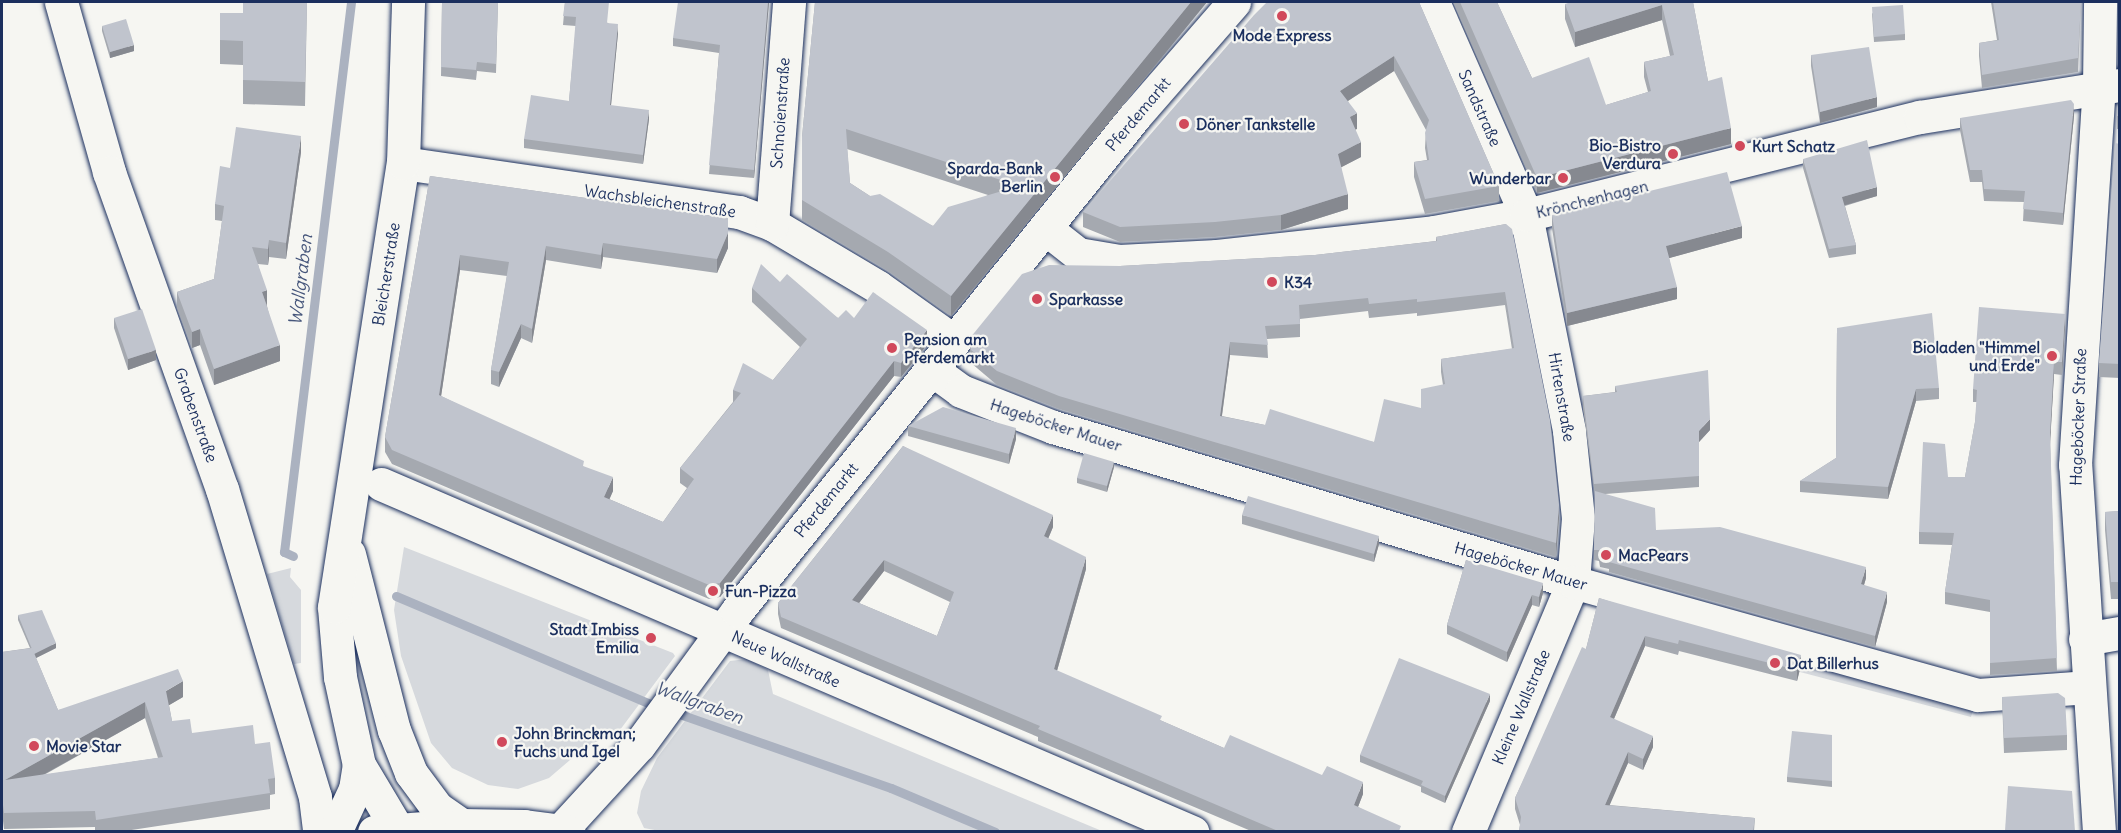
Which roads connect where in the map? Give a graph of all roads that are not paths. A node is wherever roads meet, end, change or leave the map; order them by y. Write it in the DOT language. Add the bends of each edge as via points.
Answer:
graph roads {
  1 [pos="62,2"];
  2 [pos="408,2"];
  3 [pos="789,2"];
  4 [pos="1234,2"];
  5 [pos="1433,2"];
  6 [pos="2100,2"];
  7 [pos="2109,87"];
  8 [pos="403,163"];
  9 [pos="1526,215"];
  10 [pos="772,224"];
  11 [pos="1045,228"];
  12 [pos="947,336"];
  13 [pos="932,369"];
  14 [pos="381,484"];
  15 [pos="347,544"];
  16 [pos="1573,582"];
  17 [pos="723,631"];
  18 [pos="2120,633"];
  19 [pos="2085,639"];
  20 [pos="2089,687"];
  21 [pos="359,765"];
  22 [pos="417,826"];
  23 [pos="565,830"];
  24 [pos="319,831"];
  25 [pos="335,831"];
  26 [pos="1192,831"];
  27 [pos="1468,831"];
  28 [pos="2099,831"];
  1 -- 24 [label="street, Grabenstraße" via="109,172 222,489 315,797"];
  2 -- 8 [label="street, Bleicherstraße"];
  3 -- 10 [label="street, Schnoienstraße"];
  4 -- 11 [label="street, Pferdemarkt"];
  5 -- 9 [label="street, Sandstraße"];
  6 -- 7 [label="street, Hageböcker Straße"];
  7 -- 9 [label="street, Krönchenhagen" via="1920,117"];
  7 -- 19 [label="street, Hageböcker Straße" via="2076,444"];
  8 -- 10 [label="street, Wachsbleichenstraße" via="739,212"];
  8 -- 15 [label="street, Bleicherstraße" via="357,446"];
  9 -- 11 [label="street, Krönchenhagen" via="1434,232 1217,256 1119,261 1078,254"];
  9 -- 16 [label="street, Hirtenstraße" via="1569,431 1578,518"];
  10 -- 12 [label="street, Wachsbleichenstraße" via="878,287"];
  11 -- 12 [label="street, Pferdemarkt"];
  12 -- 13 [label="street, Pferdemarkt"];
  13 -- 16 [label="street, Hageböcker Mauer" via="961,391 1044,424"];
  13 -- 17 [label="street, Pferdemarkt"];
  14 -- 17 [label="street, Neue Wallstraße"];
  15 -- 21 [label="street, Bleicherstraße" via="335,617 340,677"];
  15 -- 22 [label="street, Bleicherstraße" via="394,730 411,773"];
  16 -- 20 [label="street, Hageböcker Mauer" via="1978,695"];
  16 -- 27 [label="street, Kleine Wallstraße"];
  17 -- 23 [label="street" via="639,745"];
  17 -- 26 [label="street, Neue Wallstraße"];
  18 -- 19 [label="street"];
  19 -- 20 [label="street, Hageböcker Straße"];
  20 -- 28 [label="street, Hageböcker Straße"];
  21 -- 22 [label="street, Bleicherstraße"];
  21 -- 25 [label="street" via="356,789"];
  22 -- 23 [label="street"];
}
